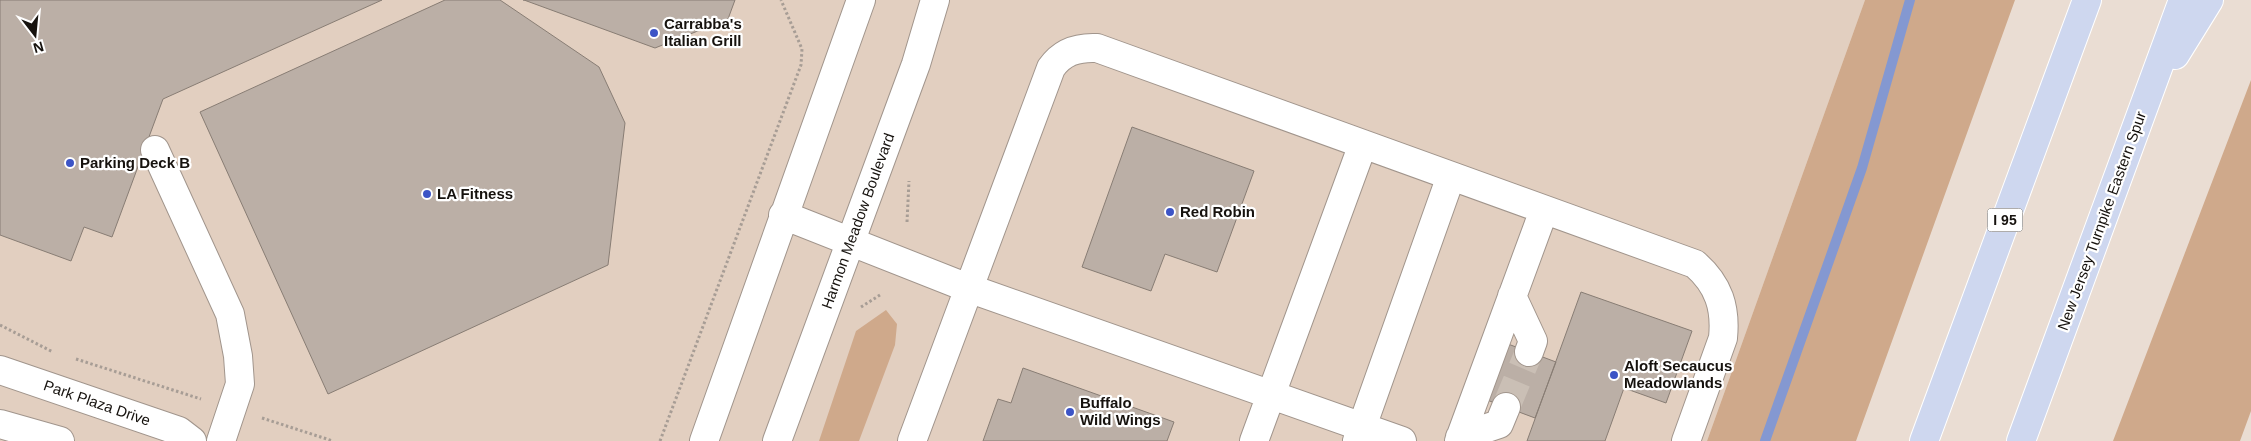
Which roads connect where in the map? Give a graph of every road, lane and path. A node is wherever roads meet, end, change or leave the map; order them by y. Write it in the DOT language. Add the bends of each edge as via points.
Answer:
graph roads {
  1 [pos="782,0"];
  2 [pos="861,0"];
  3 [pos="935,0"];
  4 [pos="2087,0"];
  5 [pos="2183,0"];
  6 [pos="2209,0"];
  7 [pos="2144,105"];
  8 [pos="1363,144"];
  9 [pos="155,150"];
  10 [pos="1451,176"];
  11 [pos="1544,210"];
  12 [pos="783,215"];
  13 [pos="851,240"];
  14 [pos="968,288"];
  15 [pos="1512,296"];
  16 [pos="0,325"];
  17 [pos="1529,352"];
  18 [pos="63,355"];
  19 [pos="72,358"];
  20 [pos="0,370"];
  21 [pos="1271,395"];
  22 [pos="1506,407"];
  23 [pos="233,409"];
  24 [pos="0,424"];
  25 [pos="1360,434"];
  26 [pos="1460,439"];
  27 [pos="60,441"];
  28 [pos="192,441"];
  29 [pos="221,441"];
  30 [pos="333,441"];
  31 [pos="660,441"];
  32 [pos="704,441"];
  33 [pos="776,441"];
  34 [pos="912,441"];
  35 [pos="1254,441"];
  36 [pos="1402,441"];
  37 [pos="1686,441"];
  38 [pos="1924,441"];
  39 [pos="2021,441"];
  1 -- 31 [label="path" via="802,49 801,66"];
  2 -- 12 [label="street"];
  3 -- 13 [label="street, Harmon Meadow Boulevard" via="916,64"];
  4 -- 38 [label="highway, I 95"];
  5 -- 7 [label="highway, New Jersey Turnpike Eastern Spur"];
  6 -- 7 [label="highway"];
  7 -- 39 [label="highway, New Jersey Turnpike Eastern Spur"];
  8 -- 10 [label="street"];
  8 -- 14 [label="street" via="1097,48 1068,52 1051,68"];
  8 -- 21 [label="street"];
  9 -- 23 [label="street" via="230,314 240,384"];
  10 -- 11 [label="street"];
  10 -- 25 [label="street"];
  11 -- 15 [label="street"];
  11 -- 37 [label="street" via="1695,264 1713,282 1723,308 1723,338"];
  12 -- 13 [label="street"];
  12 -- 32 [label="street"];
  13 -- 14 [label="street"];
  13 -- 33 [label="street, Harmon Meadow Boulevard"];
  14 -- 21 [label="street"];
  14 -- 34 [label="street"];
  15 -- 17 [label="street" via="1533,341"];
  15 -- 26 [label="street"];
  16 -- 18 [label="path"];
  19 -- 23 [label="path"];
  20 -- 28 [label="street, Park Plaza Drive" via="179,431"];
  21 -- 25 [label="street"];
  21 -- 35 [label="street"];
  22 -- 26 [label="street" via="1499,424"];
  23 -- 29 [label="street"];
  23 -- 30 [label="path"];
  24 -- 27 [label="street"];
  25 -- 36 [label="street"];
}
